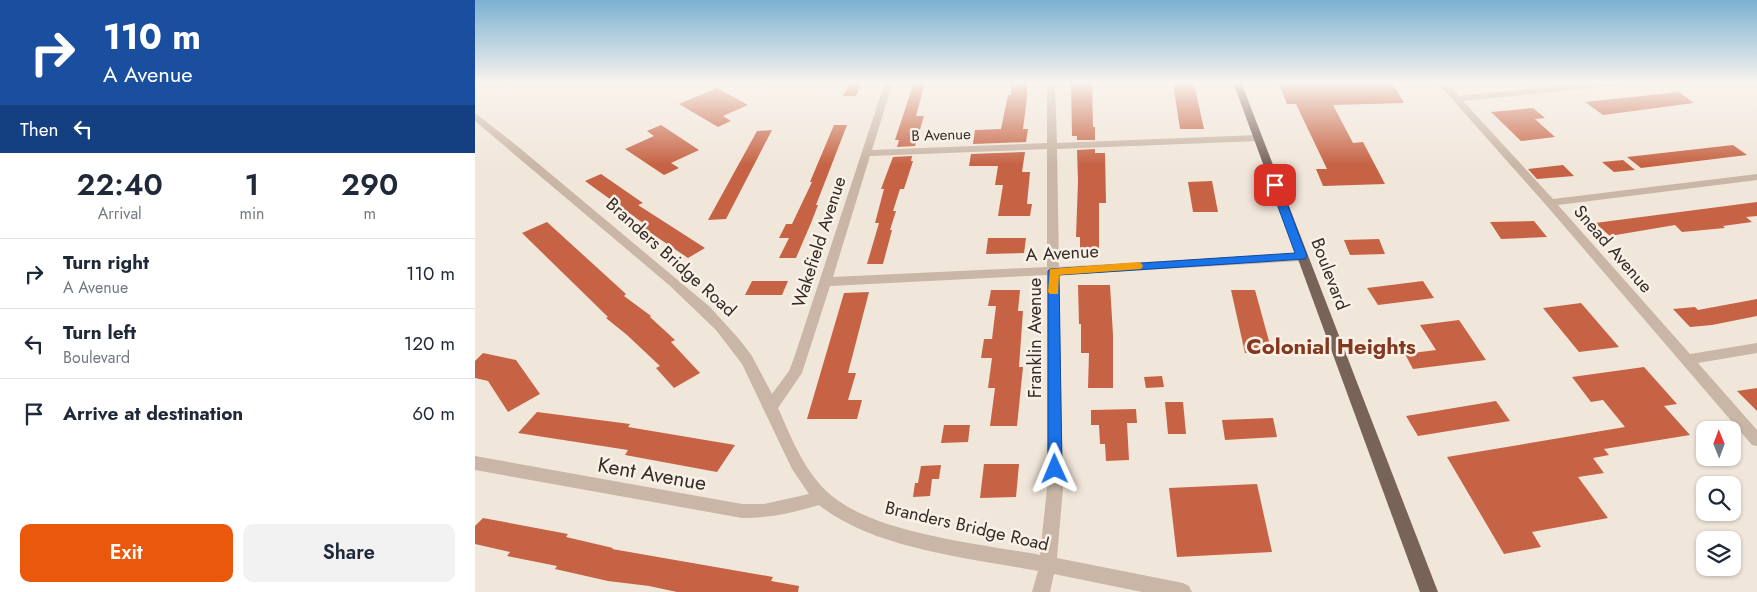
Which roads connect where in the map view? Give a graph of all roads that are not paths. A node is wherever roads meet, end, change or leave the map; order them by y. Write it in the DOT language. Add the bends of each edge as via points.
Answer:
graph roads {
  1 [pos="880,110"];
  2 [pos="1052,110"];
  3 [pos="1247,110"];
  4 [pos="1466,110"];
  5 [pos="475,116"];
  6 [pos="1257,138"];
  7 [pos="1053,146"];
  8 [pos="866,153"];
  9 [pos="1757,177"];
  10 [pos="1550,203"];
  11 [pos="1301,256"];
  12 [pos="1054,271"];
  13 [pos="825,282"];
  14 [pos="1757,348"];
  15 [pos="1686,360"];
  16 [pos="771,406"];
  17 [pos="1757,440"];
  18 [pos="475,463"];
  19 [pos="821,497"];
  20 [pos="1047,564"];
  21 [pos="1041,592"];
  22 [pos="1183,592"];
  23 [pos="1429,592"];
  1 -- 8 [label="street, Wakefield Avenue"];
  2 -- 7 [label="street, Franklin Avenue"];
  3 -- 6 [label="main road, Boulevard"];
  4 -- 10 [label="street, Snead Avenue"];
  5 -- 16 [label="street, Branders Bridge Road" via="587,208 717,322 747,360"];
  6 -- 7 [label="street, B Avenue"];
  6 -- 11 [label="main road, Boulevard"];
  7 -- 8 [label="street, B Avenue"];
  7 -- 12 [label="street, Franklin Avenue"];
  8 -- 13 [label="street, Wakefield Avenue"];
  9 -- 10 [label="street"];
  10 -- 15 [label="street, Snead Avenue"];
  11 -- 12 [label="street, A Avenue"];
  11 -- 23 [label="main road, Boulevard"];
  12 -- 13 [label="street, A Avenue"];
  12 -- 20 [label="street, Franklin Avenue" via="1055,488"];
  13 -- 16 [label="street, Wakefield Avenue" via="795,372"];
  14 -- 15 [label="street"];
  15 -- 17 [label="street, Snead Avenue"];
  16 -- 19 [label="street, Branders Bridge Road" via="799,469"];
  18 -- 19 [label="street, Kent Avenue" via="742,511 792,506"];
  19 -- 20 [label="street, Branders Bridge Road" via="845,514 897,533 957,548"];
  20 -- 21 [label="street, Franklin Avenue"];
  20 -- 22 [label="street, Branders Bridge Road"];
}
